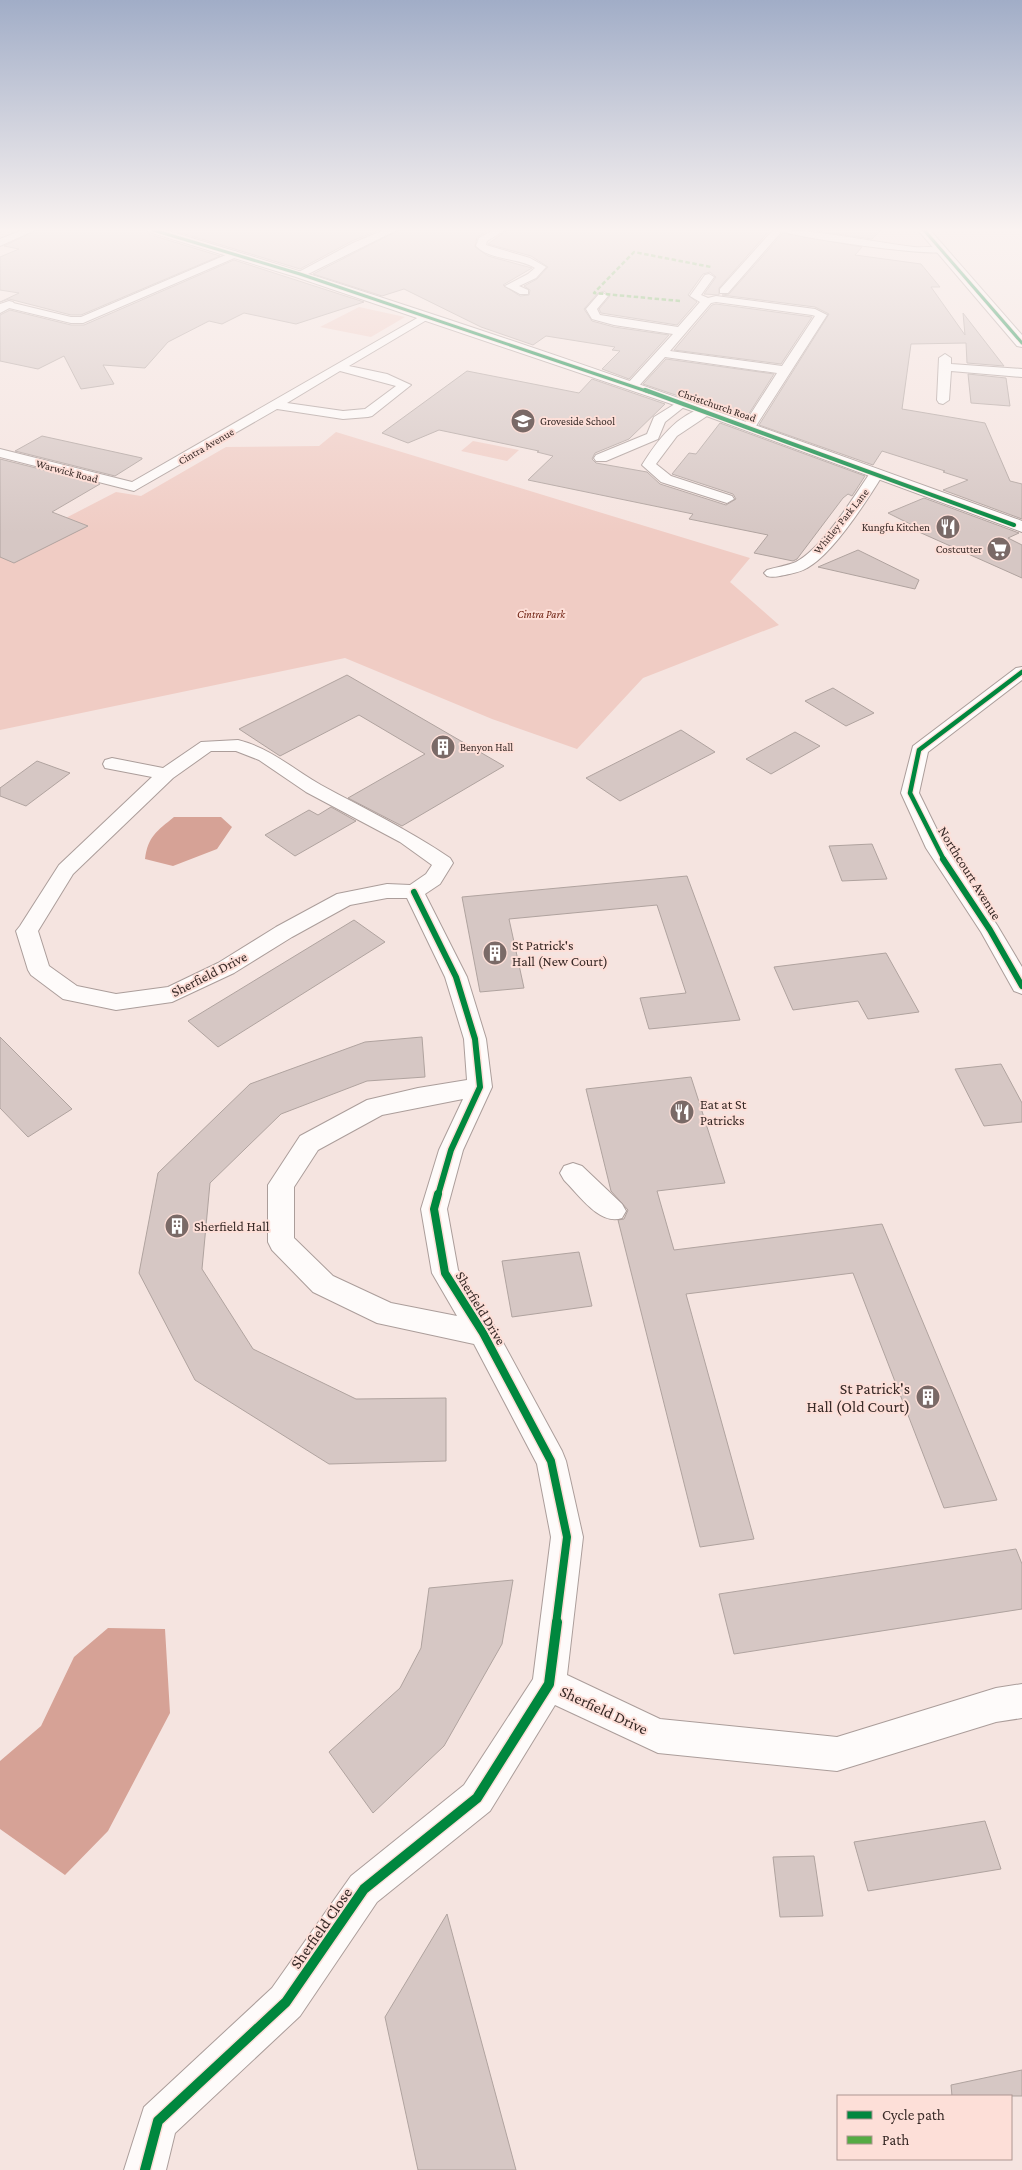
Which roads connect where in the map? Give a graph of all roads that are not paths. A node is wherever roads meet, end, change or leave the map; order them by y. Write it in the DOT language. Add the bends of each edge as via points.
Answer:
graph roads {
  1 [pos="400,331"];
  2 [pos="471,331"];
  3 [pos="680,331"];
  4 [pos="810,331"];
  5 [pos="1012,331"];
  6 [pos="1021,341"];
  7 [pos="662,353"];
  8 [pos="338,367"];
  9 [pos="784,370"];
  10 [pos="1022,373"];
  11 [pos="632,386"];
  12 [pos="943,400"];
  13 [pos="683,403"];
  14 [pos="277,405"];
  15 [pos="706,411"];
  16 [pos="749,426"];
  17 [pos="0,453"];
  18 [pos="601,458"];
  19 [pos="877,473"];
  20 [pos="707,481"];
  21 [pos="134,487"];
  22 [pos="694,488"];
  23 [pos="727,499"];
  24 [pos="1019,527"];
  25 [pos="772,573"];
  26 [pos="1022,672"];
  27 [pos="112,764"];
  28 [pos="166,774"];
  29 [pos="414,892"];
  30 [pos="1022,986"];
  31 [pos="480,1087"];
  32 [pos="573,1173"];
  33 [pos="613,1211"];
  34 [pos="483,1333"];
  35 [pos="549,1684"];
  36 [pos="1022,1701"];
  37 [pos="145,2170"];
  1 -- 8 [label="street, Cintra Avenue"];
  2 -- 11 [label="main road, Christchurch Road"];
  3 -- 7 [label="street"];
  4 -- 9 [label="street"];
  5 -- 6 [label="main road"];
  7 -- 9 [label="street"];
  7 -- 11 [label="street"];
  8 -- 14 [label="street, Cintra Avenue"];
  8 -- 14 [label="street" via="405,385 368,413 343,416"];
  9 -- 16 [label="street"];
  10 -- 12 [label="street" via="945,363"];
  11 -- 13 [label="main road, Christchurch Road"];
  13 -- 15 [label="main road, Christchurch Road"];
  13 -- 18 [label="street" via="659,420 653,436"];
  14 -- 21 [label="street, Cintra Avenue"];
  15 -- 16 [label="main road, Christchurch Road"];
  15 -- 22 [label="street" via="681,424 658,449 649,465 666,479"];
  16 -- 19 [label="main road, Christchurch Road"];
  17 -- 21 [label="street, Warwick Road"];
  19 -- 24 [label="main road, Christchurch Road"];
  19 -- 25 [label="street, Whitley Park Lane" via="868,490 821,548 805,563"];
  20 -- 22 [label="street"];
  22 -- 23 [label="street"];
  26 -- 30 [label="street, Northcourt Avenue" via="919,750 910,793 936,848"];
  27 -- 28 [label="street"];
  28 -- 29 [label="street, Sherfield Drive" via="207,746 238,745 265,756 313,788 407,838 443,863 433,879"];
  28 -- 29 [label="street, Sherfield Drive" via="66,870 27,931 39,970 71,992 116,1002 172,994 226,968 344,899 387,891"];
  29 -- 31 [label="street" via="456,977 475,1040"];
  31 -- 34 [label="street, Sherfield Drive" via="451,1150 434,1209 444,1273"];
  31 -- 34 [label="street, Sherfield Drive" via="376,1107 309,1143 280,1185 281,1242 322,1284 387,1314"];
  32 -- 33 [label="street"];
  34 -- 35 [label="street, Sherfield Drive" via="551,1461 567,1537"];
  35 -- 36 [label="street, Sherfield Drive" via="658,1736 836,1754 996,1705"];
  35 -- 37 [label="street, Sherfield Close" via="477,1798 364,1889 286,2002 158,2121"];
}
